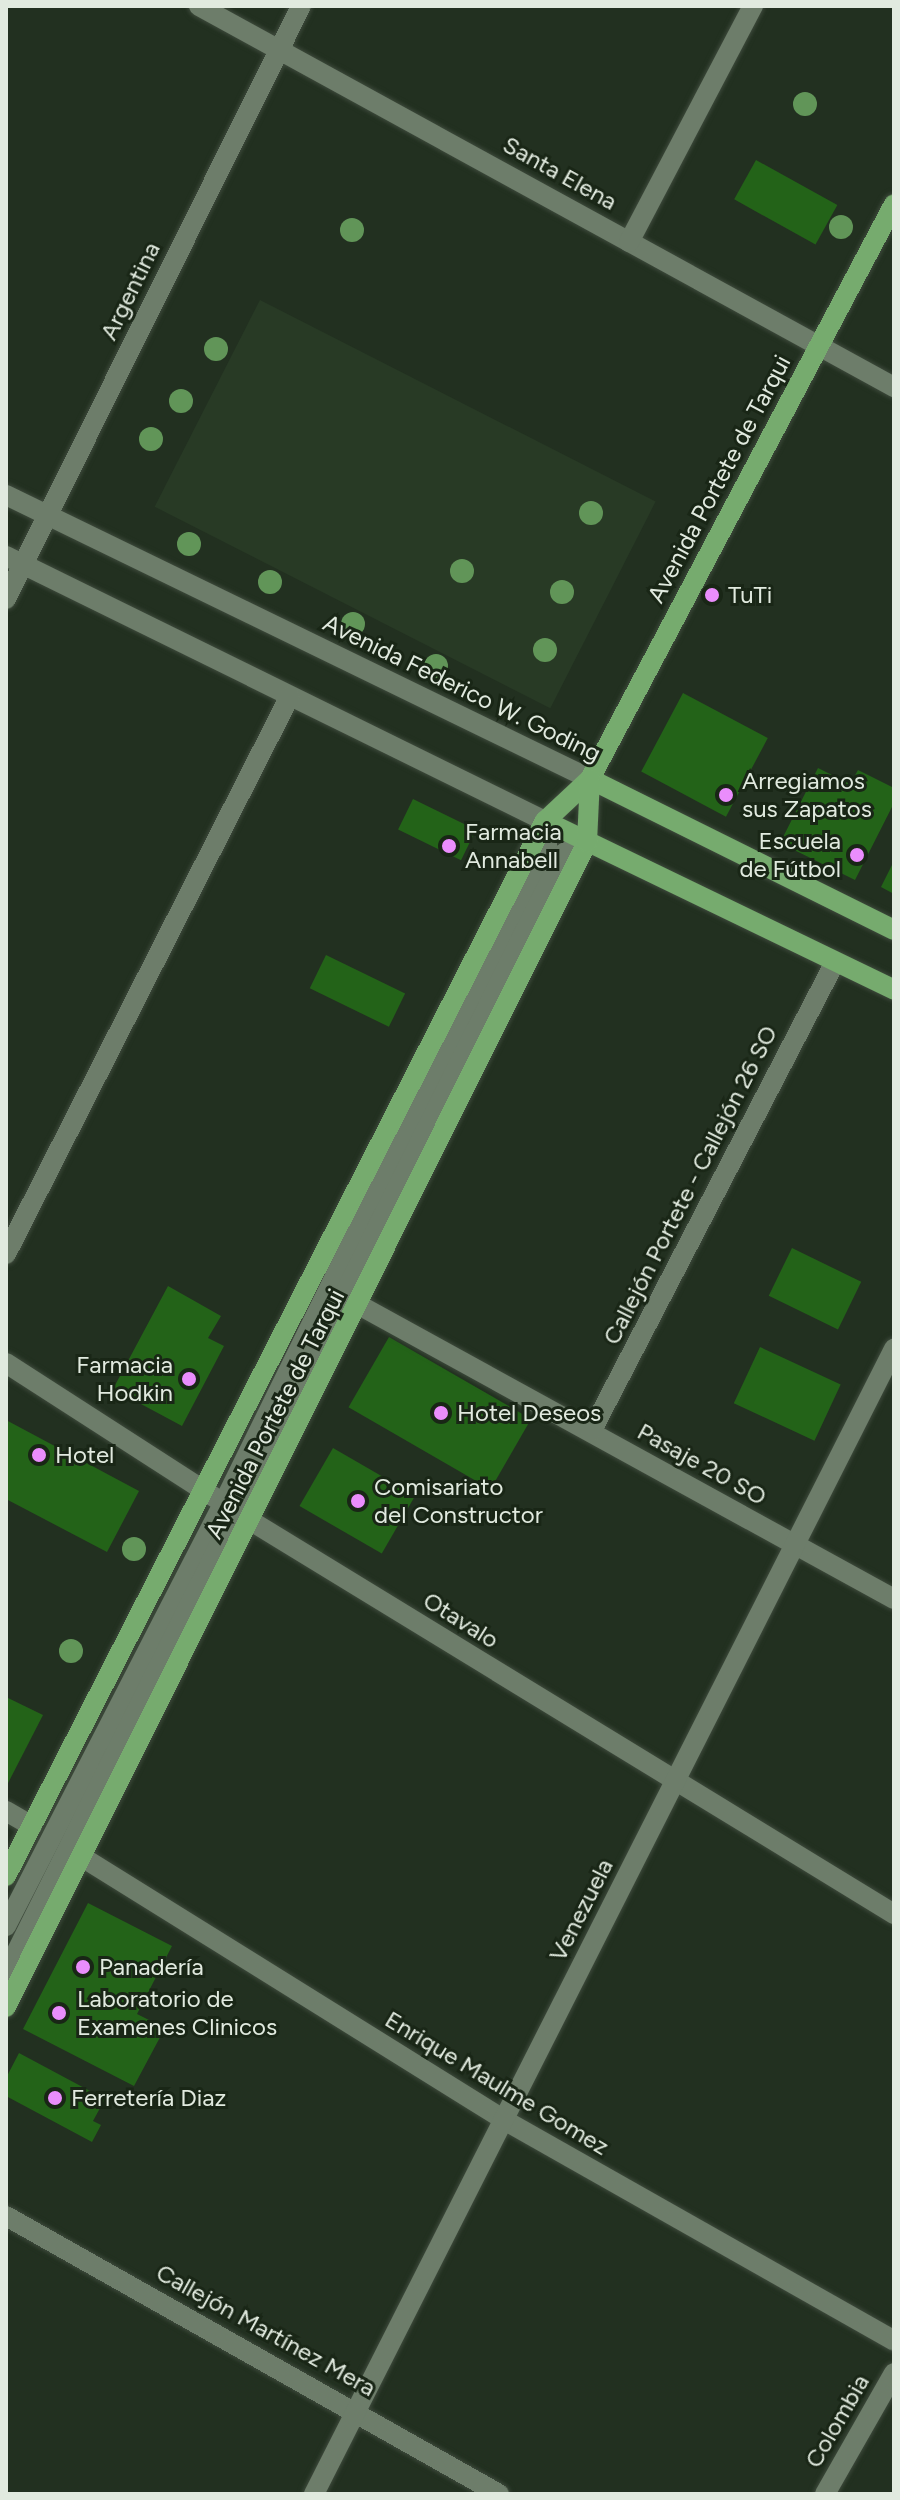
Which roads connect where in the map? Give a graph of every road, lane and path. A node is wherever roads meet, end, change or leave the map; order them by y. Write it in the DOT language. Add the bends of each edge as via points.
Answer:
graph roads {
  1 [pos="199,6"];
  2 [pos="301,6"];
  3 [pos="753,6"];
  4 [pos="280,47"];
  5 [pos="894,204"];
  6 [pos="629,242"];
  7 [pos="820,345"];
  8 [pos="894,387"];
  9 [pos="6,495"];
  10 [pos="48,517"];
  11 [pos="15,561"];
  12 [pos="6,599"];
  13 [pos="290,696"];
  14 [pos="590,779"];
  15 [pos="545,821"];
  16 [pos="587,842"];
  17 [pos="894,930"];
  18 [pos="835,962"];
  19 [pos="894,990"];
  20 [pos="6,1254"];
  21 [pos="359,1305"];
  22 [pos="894,1349"];
  23 [pos="6,1363"];
  24 [pos="591,1432"];
  25 [pos="205,1487"];
  26 [pos="239,1511"];
  27 [pos="795,1545"];
  28 [pos="894,1599"];
  29 [pos="674,1783"];
  30 [pos="6,1811"];
  31 [pos="32,1826"];
  32 [pos="82,1857"];
  33 [pos="6,1876"];
  34 [pos="894,1914"];
  35 [pos="6,1926"];
  36 [pos="6,1973"];
  37 [pos="6,2007"];
  38 [pos="504,2120"];
  39 [pos="6,2216"];
  40 [pos="894,2341"];
  41 [pos="894,2373"];
  42 [pos="357,2409"];
  43 [pos="314,2494"];
  44 [pos="499,2494"];
  45 [pos="825,2494"];
  1 -- 4 [label="street, Santa Elena"];
  2 -- 4 [label="street, Argentina"];
  3 -- 6 [label="street"];
  4 -- 6 [label="street, Santa Elena"];
  4 -- 10 [label="street, Argentina"];
  5 -- 7 [label="main road, Avenida Portete de Tarqui"];
  6 -- 7 [label="street, Santa Elena"];
  7 -- 8 [label="street, Santa Elena"];
  7 -- 14 [label="main road, Avenida Portete de Tarqui"];
  9 -- 10 [label="street, Avenida Federico W. Goding"];
  10 -- 11 [label="street, Argentina"];
  10 -- 14 [label="street, Avenida Federico W. Goding"];
  11 -- 12 [label="street, Argentina"];
  11 -- 13 [label="street"];
  13 -- 15 [label="street"];
  13 -- 20 [label="street"];
  14 -- 15 [label="main road, Avenida Portete de Tarqui"];
  14 -- 16 [label="main road, Avenida Portete de Tarqui"];
  14 -- 17 [label="main road, Avenida Federico W. Goding"];
  15 -- 16 [label="main road"];
  15 -- 25 [label="main road, Avenida Portete de Tarqui"];
  15 -- 26 [label="street, Avenida Portete de Tarqui" via="547,845"];
  16 -- 18 [label="main road"];
  16 -- 21 [label="main road, Avenida Portete de Tarqui"];
  16 -- 26 [label="street, Avenida Portete de Tarqui" via="564,853"];
  18 -- 19 [label="main road"];
  18 -- 24 [label="street, Callejón Portete - Callejón 26 SO"];
  21 -- 24 [label="street, Pasaje 20 SO"];
  21 -- 26 [label="main road, Avenida Portete de Tarqui"];
  22 -- 27 [label="street, Venezuela"];
  23 -- 25 [label="street, Otavalo"];
  24 -- 27 [label="street, Pasaje 20 SO"];
  25 -- 26 [label="street, Otavalo"];
  25 -- 31 [label="main road, Avenida Portete de Tarqui"];
  26 -- 29 [label="street, Otavalo"];
  26 -- 32 [label="main road, Avenida Portete de Tarqui"];
  26 -- 35 [label="street, Avenida Portete de Tarqui"];
  26 -- 36 [label="street, Avenida Portete de Tarqui"];
  27 -- 28 [label="street, Pasaje 20 SO"];
  27 -- 29 [label="street, Venezuela"];
  29 -- 34 [label="street, Otavalo"];
  29 -- 38 [label="street, Venezuela"];
  30 -- 31 [label="street"];
  31 -- 33 [label="main road, Avenida Portete de Tarqui"];
  32 -- 37 [label="main road, Avenida Portete de Tarqui"];
  32 -- 38 [label="street, Enrique Maulme Gomez"];
  38 -- 40 [label="street, Enrique Maulme Gomez"];
  38 -- 42 [label="street, Venezuela"];
  39 -- 42 [label="street, Callejón Martínez Mera"];
  41 -- 45 [label="street, Colombia"];
  42 -- 43 [label="street, Venezuela"];
  42 -- 44 [label="street, Callejón Martínez Mera"];
}
